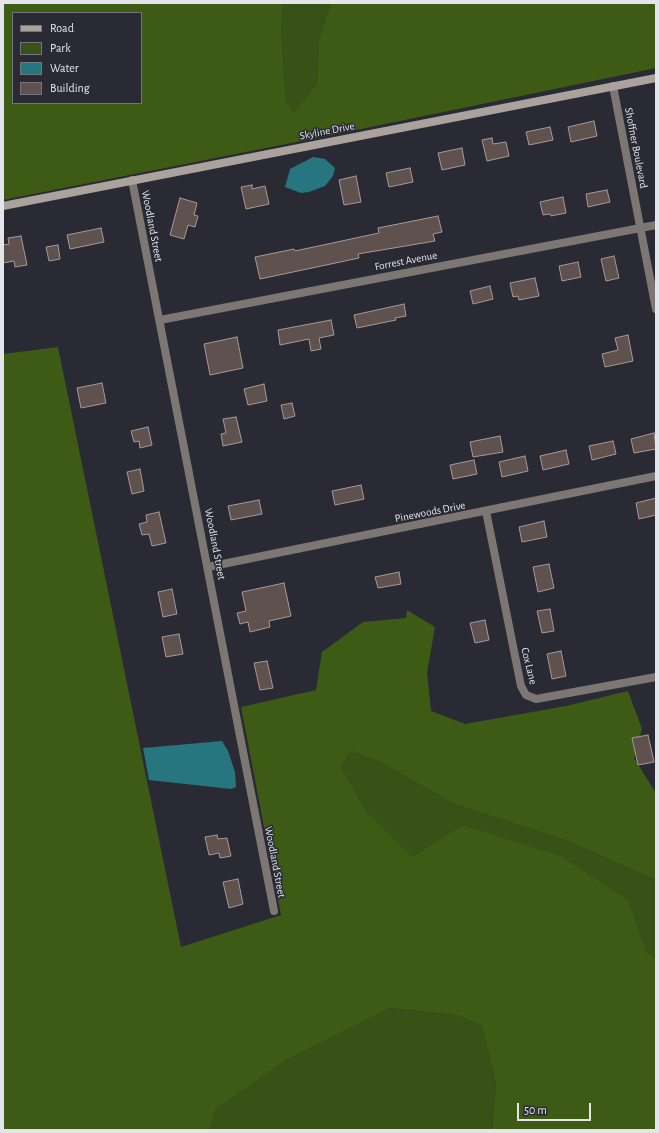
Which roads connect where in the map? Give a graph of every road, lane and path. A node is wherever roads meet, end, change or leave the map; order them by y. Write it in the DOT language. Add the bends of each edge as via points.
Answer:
graph roads {
  1 [pos="656,78"];
  2 [pos="613,86"];
  3 [pos="132,180"];
  4 [pos="3,206"];
  5 [pos="656,225"];
  6 [pos="640,227"];
  7 [pos="656,309"];
  8 [pos="160,320"];
  9 [pos="656,476"];
  10 [pos="486,511"];
  11 [pos="208,567"];
  12 [pos="656,677"];
  13 [pos="274,911"];
  1 -- 2 [label="street, Skyline Drive"];
  2 -- 3 [label="street, Skyline Drive"];
  2 -- 6 [label="street, Shoffner Boulevard"];
  3 -- 4 [label="street, Skyline Drive"];
  3 -- 8 [label="street, Woodland Street"];
  5 -- 6 [label="street, Forrest Avenue"];
  6 -- 7 [label="street, Shoffner Boulevard"];
  6 -- 8 [label="street, Forrest Avenue"];
  8 -- 11 [label="street, Woodland Street"];
  9 -- 10 [label="street, Pinewoods Drive"];
  10 -- 11 [label="street, Pinewoods Drive"];
  10 -- 12 [label="street, Cox Lane" via="521,686 526,694 536,699"];
  11 -- 13 [label="street, Woodland Street"];
}
